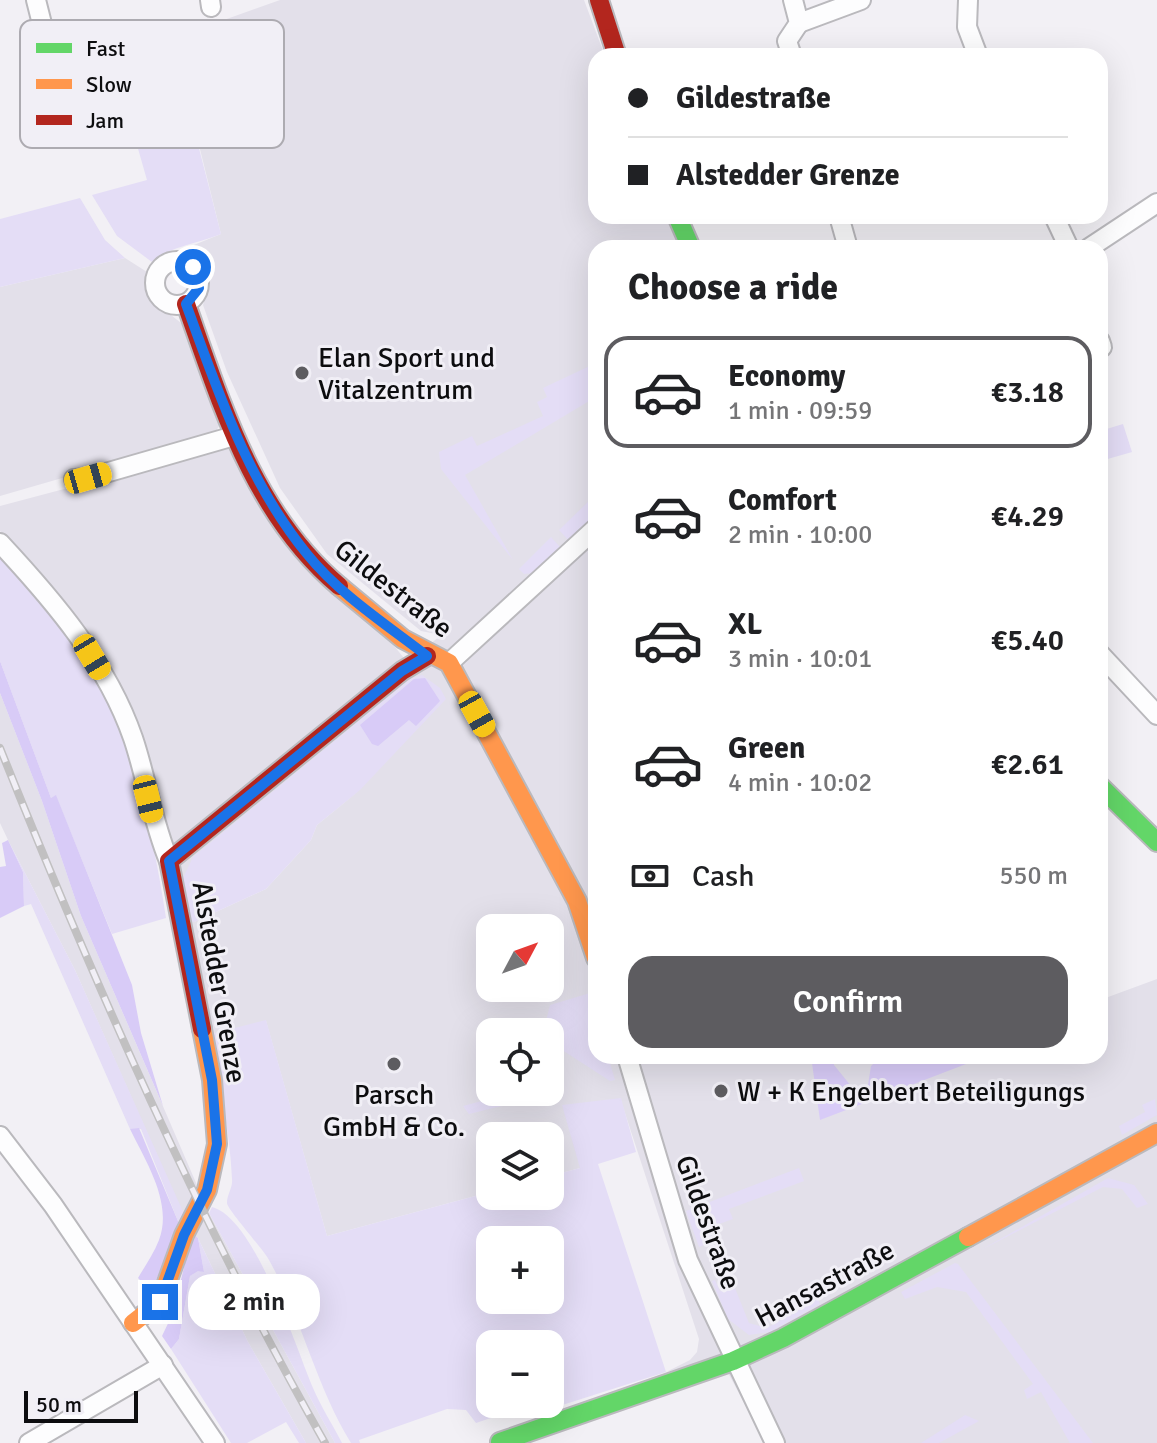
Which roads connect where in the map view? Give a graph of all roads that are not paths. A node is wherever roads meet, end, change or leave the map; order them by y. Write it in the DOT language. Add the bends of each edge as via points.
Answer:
graph roads {
  1 [pos="36,0"];
  2 [pos="599,0"];
  3 [pos="793,0"];
  4 [pos="861,0"];
  5 [pos="968,0"];
  6 [pos="41,20"];
  7 [pos="799,23"];
  8 [pos="614,48"];
  9 [pos="789,48"];
  10 [pos="975,48"];
  11 [pos="1157,203"];
  12 [pos="863,227"];
  13 [pos="843,232"];
  14 [pos="1101,240"];
  15 [pos="186,304"];
  16 [pos="234,436"];
  17 [pos="74,479"];
  18 [pos="588,535"];
  19 [pos="0,543"];
  20 [pos="427,656"];
  21 [pos="449,663"];
  22 [pos="1108,663"];
  23 [pos="1157,715"];
  24 [pos="1108,793"];
  25 [pos="1155,836"];
  26 [pos="169,861"];
  27 [pos="588,934"];
  28 [pos="629,1064"];
  29 [pos="1157,1133"];
  30 [pos="0,1136"];
  31 [pos="133,1323"];
  32 [pos="733,1361"];
  33 [pos="163,1365"];
  34 [pos="35,1442"];
  35 [pos="500,1442"];
  36 [pos="215,1443"];
  37 [pos="775,1443"];
  1 -- 6 [label="street"];
  2 -- 8 [label="street"];
  3 -- 7 [label="street"];
  4 -- 7 [label="street"];
  5 -- 10 [label="street" via="967,27"];
  7 -- 9 [label="street" via="787,41"];
  11 -- 14 [label="street"];
  12 -- 13 [label="street"];
  15 -- 16 [label="street, Gildestraße"];
  16 -- 17 [label="street"];
  16 -- 20 [label="street, Gildestraße" via="270,502 308,556"];
  18 -- 21 [label="street"];
  19 -- 26 [label="street" via="80,637 116,697"];
  20 -- 21 [label="street, Gildestraße"];
  20 -- 26 [label="street, Alstedder Grenze"];
  21 -- 27 [label="street, Gildestraße" via="577,901"];
  22 -- 23 [label="street"];
  24 -- 25 [label="street"];
  26 -- 31 [label="street, Alstedder Grenze" via="212,1080 217,1144 207,1190 160,1302"];
  28 -- 32 [label="street, Gildestraße" via="688,1260"];
  29 -- 32 [label="street, Hansastraße"];
  30 -- 31 [label="street"];
  31 -- 33 [label="street"];
  32 -- 35 [label="street, Hansastraße"];
  32 -- 37 [label="street, Gildestraße"];
  33 -- 34 [label="street"];
  33 -- 36 [label="street"];
}
